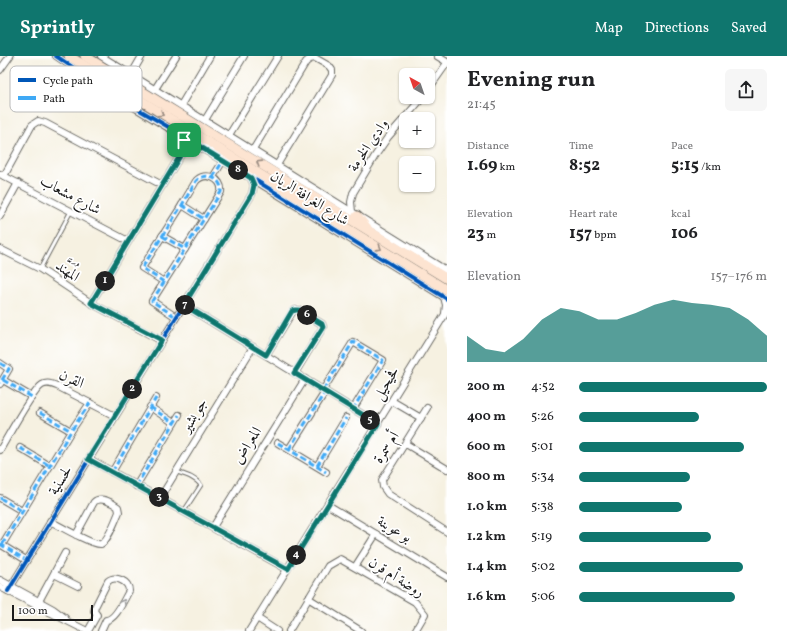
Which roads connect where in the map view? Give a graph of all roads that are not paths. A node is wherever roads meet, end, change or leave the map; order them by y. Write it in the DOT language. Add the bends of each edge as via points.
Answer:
graph roads {
  1 [pos="10,56"];
  2 [pos="56,56"];
  3 [pos="69,56"];
  4 [pos="85,56"];
  5 [pos="101,56"];
  6 [pos="142,56"];
  7 [pos="176,56"];
  8 [pos="210,56"];
  9 [pos="244,56"];
  10 [pos="278,56"];
  11 [pos="437,56"];
  12 [pos="108,58"];
  13 [pos="447,63"];
  14 [pos="71,66"];
  15 [pos="85,66"];
  16 [pos="101,66"];
  17 [pos="119,66"];
  18 [pos="136,66"];
  19 [pos="0,70"];
  20 [pos="435,80"];
  21 [pos="142,81"];
  22 [pos="155,89"];
  23 [pos="142,91"];
  24 [pos="142,101"];
  25 [pos="417,104"];
  26 [pos="181,105"];
  27 [pos="142,112"];
  28 [pos="204,120"];
  29 [pos="181,135"];
  30 [pos="229,135"];
  31 [pos="198,145"];
  32 [pos="253,150"];
  33 [pos="183,151"];
  34 [pos="234,158"];
  35 [pos="223,161"];
  36 [pos="277,165"];
  37 [pos="2,175"];
  38 [pos="248,176"];
  39 [pos="213,177"];
  40 [pos="18,183"];
  41 [pos="162,186"];
  42 [pos="270,189"];
  43 [pos="353,193"];
  44 [pos="252,194"];
  45 [pos="293,195"];
  46 [pos="314,197"];
  47 [pos="329,198"];
  48 [pos="337,203"];
  49 [pos="182,205"];
  50 [pos="72,211"];
  51 [pos="354,214"];
  52 [pos="0,216"];
  53 [pos="204,219"];
  54 [pos="370,232"];
  55 [pos="162,236"];
  56 [pos="128,241"];
  57 [pos="0,249"];
  58 [pos="185,249"];
  59 [pos="40,269"];
  60 [pos="447,271"];
  61 [pos="447,279"];
  62 [pos="164,282"];
  63 [pos="444,294"];
  64 [pos="91,303"];
  65 [pos="184,305"];
  66 [pos="446,312"];
  67 [pos="176,317"];
  68 [pos="162,340"];
  69 [pos="252,347"];
  70 [pos="266,355"];
  71 [pos="0,363"];
  72 [pos="294,373"];
  73 [pos="305,379"];
  74 [pos="1,382"];
  75 [pos="324,391"];
  76 [pos="32,397"];
  77 [pos="156,398"];
  78 [pos="392,401"];
  79 [pos="90,403"];
  80 [pos="150,407"];
  81 [pos="427,408"];
  82 [pos="353,409"];
  83 [pos="40,413"];
  84 [pos="179,415"];
  85 [pos="115,416"];
  86 [pos="346,418"];
  87 [pos="422,418"];
  88 [pos="174,423"];
  89 [pos="378,424"];
  90 [pos="71,431"];
  91 [pos="278,443"];
  92 [pos="406,444"];
  93 [pos="20,448"];
  94 [pos="289,449"];
  95 [pos="0,450"];
  96 [pos="88,459"];
  97 [pos="50,466"];
  98 [pos="317,466"];
  99 [pos="447,469"];
  100 [pos="112,472"];
  101 [pos="177,472"];
  102 [pos="326,472"];
  103 [pos="136,486"];
  104 [pos="0,498"];
  105 [pos="160,498"];
  106 [pos="328,504"];
  107 [pos="22,510"];
  108 [pos="184,511"];
  109 [pos="50,521"];
  110 [pos="213,527"];
  111 [pos="447,532"];
  112 [pos="376,534"];
  113 [pos="76,535"];
  114 [pos="1,545"];
  115 [pos="65,553"];
  116 [pos="26,560"];
  117 [pos="355,567"];
  118 [pos="288,569"];
  119 [pos="54,574"];
  120 [pos="447,577"];
  121 [pos="0,580"];
  122 [pos="0,586"];
  123 [pos="78,586"];
  124 [pos="9,588"];
  125 [pos="308,598"];
  126 [pos="39,601"];
  127 [pos="97,615"];
  128 [pos="257,618"];
  129 [pos="106,620"];
  130 [pos="69,622"];
  131 [pos="357,630"];
  132 [pos="88,631"];
  133 [pos="100,631"];
  134 [pos="249,631"];
  135 [pos="277,631"];
  136 [pos="289,631"];
  137 [pos="415,631"];
  1 -- 19 [label="street"];
  2 -- 14 [label="street, شارع الغرافة الريان"];
  3 -- 15 [label="main road, شارع الغرافة الريان, one-way"];
  16 -- 4 [label="main road, شارع الغرافة الريان, one-way"];
  5 -- 12 [label="street, شارع الغرافة الريان"];
  6 -- 18 [label="street"];
  7 -- 22 [label="street"];
  8 -- 26 [label="street"];
  9 -- 28 [label="street"];
  10 -- 30 [label="street"];
  11 -- 13 [label="street"];
  12 -- 17 [label="street, شارع الغرافة الريان"];
  13 -- 20 [label="street"];
  21 -- 22 [label="street, شارع الغرافة الريان"];
  22 -- 26 [label="street, شارع الغرافة الريان"];
  46 -- 23 [label="main road, شارع الغرافة الريان, one-way"];
  24 -- 34 [label="main road, شارع الغرافة الريان, one-way"];
  25 -- 43 [label="street, وادي الخرمة" via="381,146"];
  26 -- 28 [label="street, شارع الغرافة الريان"];
  27 -- 29 [label="street, شارع الغرافة الريان"];
  28 -- 30 [label="street, شارع الغرافة الريان"];
  29 -- 31 [label="street, شارع الغرافة الريان"];
  29 -- 33 [label="street" via="185,143"];
  30 -- 32 [label="street, شارع الغرافة الريان"];
  31 -- 33 [label="street" via="190,146"];
  31 -- 35 [label="street, شارع الغرافة الريان"];
  32 -- 36 [label="street, شارع الغرافة الريان"];
  32 -- 36 [label="street" via="306,62 315,58 329,66 332,75"];
  33 -- 41 [label="street"];
  34 -- 38 [label="main road"];
  34 -- 45 [label="main road, شارع الغرافة الريان"];
  35 -- 38 [label="street, شارع الغرافة الريان"];
  35 -- 39 [label="street"];
  36 -- 47 [label="street, شارع الغرافة الريان"];
  37 -- 40 [label="street, شارع مشعاب"];
  37 -- 41 [label="street" via="32,125 38,122 45,123"];
  38 -- 42 [label="street, شارع الغرافة الريان"];
  38 -- 44 [label="street" via="254,185"];
  39 -- 49 [label="street" via="205,175 199,178"];
  39 -- 53 [label="street" via="222,186 221,192"];
  40 -- 50 [label="street, شارع مشعاب"];
  40 -- 52 [label="street"];
  41 -- 56 [label="street"];
  42 -- 44 [label="street" via="260,188"];
  42 -- 45 [label="main road"];
  42 -- 63 [label="street, شارع الغرافة الريان"];
  43 -- 48 [label="street, وادي الخرمة"];
  43 -- 51 [label="street, وادي الخرمة" via="351,202"];
  44 -- 65 [label="street, لحسنية"];
  45 -- 63 [label="main road, شارع الغرافة الريان, one-way" via="426,277"];
  46 -- 47 [label="main road"];
  46 -- 54 [label="main road, شارع الغرافة الريان"];
  47 -- 48 [label="street, شارع الغرافة الريان"];
  48 -- 51 [label="street, شارع الغرافة الريان"];
  49 -- 53 [label="street"];
  49 -- 55 [label="street"];
  50 -- 56 [label="street, شارع مشعاب"];
  50 -- 59 [label="lane"];
  51 -- 54 [label="main road"];
  51 -- 60 [label="street, شارع الغرافة الريان"];
  53 -- 58 [label="street"];
  54 -- 61 [label="main road, شارع الغرافة الريان"];
  55 -- 58 [label="street"];
  55 -- 62 [label="street" via="142,268"];
  56 -- 64 [label="street"];
  57 -- 59 [label="street, المُهَنَّد"];
  58 -- 62 [label="street"];
  59 -- 64 [label="street, المُهَنَّد"];
  62 -- 67 [label="street" via="152,302"];
  63 -- 66 [label="street, فحيحيل"];
  64 -- 68 [label="street, المُهَنَّد"];
  65 -- 67 [label="street, لحسنية"];
  65 -- 69 [label="street"];
  66 -- 78 [label="street, فحيحيل"];
  67 -- 68 [label="street, لحسنية"];
  68 -- 85 [label="street, لحسنية"];
  69 -- 70 [label="street"];
  69 -- 101 [label="street, جو بشير"];
  70 -- 72 [label="street"];
  70 -- 72 [label="street" via="292,311 299,310 322,324 323,327"];
  71 -- 74 [label="street" via="9,369"];
  72 -- 73 [label="street"];
  73 -- 75 [label="street"];
  73 -- 110 [label="street, المعراض"];
  74 -- 76 [label="street"];
  75 -- 82 [label="street"];
  75 -- 82 [label="street" via="353,342 383,360"];
  75 -- 94 [label="street"];
  76 -- 79 [label="street, القرن" via="41,385 48,383"];
  76 -- 95 [label="street, القرن"];
  77 -- 80 [label="street"];
  78 -- 87 [label="street"];
  78 -- 89 [label="street, فحيحيل"];
  79 -- 85 [label="street, القرن"];
  79 -- 90 [label="street"];
  80 -- 88 [label="street"];
  80 -- 100 [label="street"];
  81 -- 87 [label="street, أم سمرة"];
  82 -- 89 [label="street"];
  83 -- 90 [label="street"];
  84 -- 88 [label="street"];
  85 -- 96 [label="street, لحسنية"];
  86 -- 98 [label="street"];
  87 -- 92 [label="street, أم سمرة"];
  88 -- 103 [label="street"];
  89 -- 106 [label="street, فحيحيل"];
  90 -- 97 [label="street"];
  91 -- 94 [label="street"];
  92 -- 99 [label="street"];
  92 -- 111 [label="street, أم سمرة" via="382,480 383,487 388,494"];
  93 -- 97 [label="street"];
  94 -- 98 [label="street"];
  96 -- 100 [label="street"];
  96 -- 109 [label="street, لحسنية"];
  97 -- 107 [label="street"];
  98 -- 102 [label="street"];
  100 -- 103 [label="street"];
  101 -- 105 [label="street, جو بشير"];
  101 -- 108 [label="lane" via="190,476 201,485"];
  103 -- 105 [label="street"];
  104 -- 107 [label="street"];
  105 -- 108 [label="street"];
  106 -- 112 [label="street, بو عوينة"];
  106 -- 118 [label="street, فحيحيل"];
  107 -- 114 [label="street"];
  108 -- 110 [label="street"];
  109 -- 113 [label="street"];
  109 -- 116 [label="street, لحسنية"];
  110 -- 118 [label="street"];
  112 -- 117 [label="street, روضة أم قرن"];
  112 -- 120 [label="street, بو عوينة"];
  113 -- 113 [label="street" via="102,544 120,512 118,508 97,499"];
  114 -- 116 [label="street"];
  115 -- 119 [label="street"];
  116 -- 124 [label="street, لحسنية"];
  117 -- 125 [label="street, روضة أم قرن" via="340,559 328,566"];
  117 -- 137 [label="street, روضة أم قرن" via="415,602 425,614"];
  118 -- 128 [label="street, فحيحيل"];
  119 -- 123 [label="street"];
  119 -- 126 [label="street"];
  121 -- 124 [label="street"];
  122 -- 124 [label="street"];
  124 -- 126 [label="street"];
  124 -- 130 [label="street"];
  125 -- 131 [label="street"];
  125 -- 136 [label="street, روضة أم قرن"];
  126 -- 130 [label="street"];
  127 -- 129 [label="street"];
  129 -- 127 [label="street, one-way" via="114,617 129,590 126,582 114,578 108,581 95,607"];
  127 -- 132 [label="street"];
  128 -- 134 [label="street, فحيحيل"];
  128 -- 135 [label="street"];
  129 -- 133 [label="street"];
  130 -- 132 [label="street"];
}
